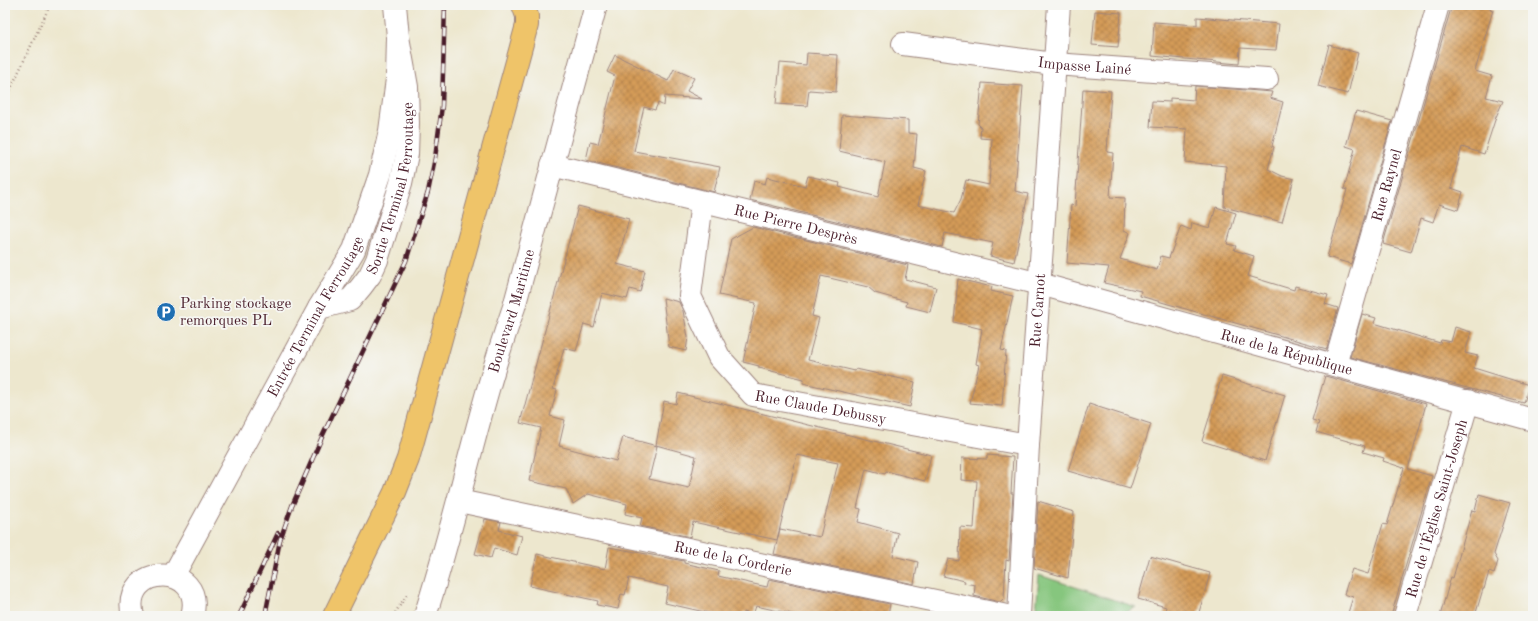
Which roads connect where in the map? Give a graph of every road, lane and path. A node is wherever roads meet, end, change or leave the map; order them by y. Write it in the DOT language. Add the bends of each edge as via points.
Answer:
graph roads {
  1 [pos="50,5"];
  2 [pos="395,5"];
  3 [pos="523,5"];
  4 [pos="596,5"];
  5 [pos="1059,5"];
  6 [pos="1438,5"];
  7 [pos="903,44"];
  8 [pos="1054,64"];
  9 [pos="1267,79"];
  10 [pos="5,101"];
  11 [pos="552,165"];
  12 [pos="702,202"];
  13 [pos="1040,284"];
  14 [pos="1335,365"];
  15 [pos="1468,401"];
  16 [pos="1533,420"];
  17 [pos="1028,445"];
  18 [pos="458,501"];
  19 [pos="173,576"];
  20 [pos="133,616"];
  21 [pos="192,616"];
  22 [pos="334,616"];
  23 [pos="425,616"];
  24 [pos="1007,616"];
  25 [pos="1019,616"];
  26 [pos="1405,616"];
  1 -- 10 [label="path"];
  2 -- 19 [label="street, Entrée Terminal Ferroutage" via="398,37 396,86 390,131 380,175 354,250 319,308"];
  3 -- 22 [label="main road" via="527,26 408,459 395,492"];
  4 -- 11 [label="street, Boulevard Maritime"];
  5 -- 8 [label="street, Rue Carnot"];
  6 -- 14 [label="street, Rue Raynel"];
  7 -- 8 [label="street, Impasse Lainé"];
  8 -- 9 [label="street, Impasse Lainé"];
  8 -- 13 [label="street, Rue Carnot"];
  11 -- 12 [label="street, Rue Pierre Desprès"];
  11 -- 18 [label="street, Boulevard Maritime"];
  12 -- 13 [label="street, Rue Pierre Desprès"];
  12 -- 17 [label="street, Rue Claude Debussy" via="690,296 719,357 753,396"];
  13 -- 14 [label="street, Rue de la République"];
  13 -- 17 [label="street, Rue Carnot"];
  14 -- 15 [label="street, Rue de la République"];
  15 -- 16 [label="street, Rue de la République"];
  15 -- 26 [label="street, Rue de l'Église Saint-Joseph"];
  17 -- 25 [label="street, Rue Carnot"];
  18 -- 23 [label="street, Boulevard Maritime" via="438,578"];
  18 -- 24 [label="street, Rue de la Corderie"];
  19 -- 20 [label="street" via="153,576 143,582 136,589 132,599"];
  19 -- 21 [label="street" via="189,589 193,598"];
}
